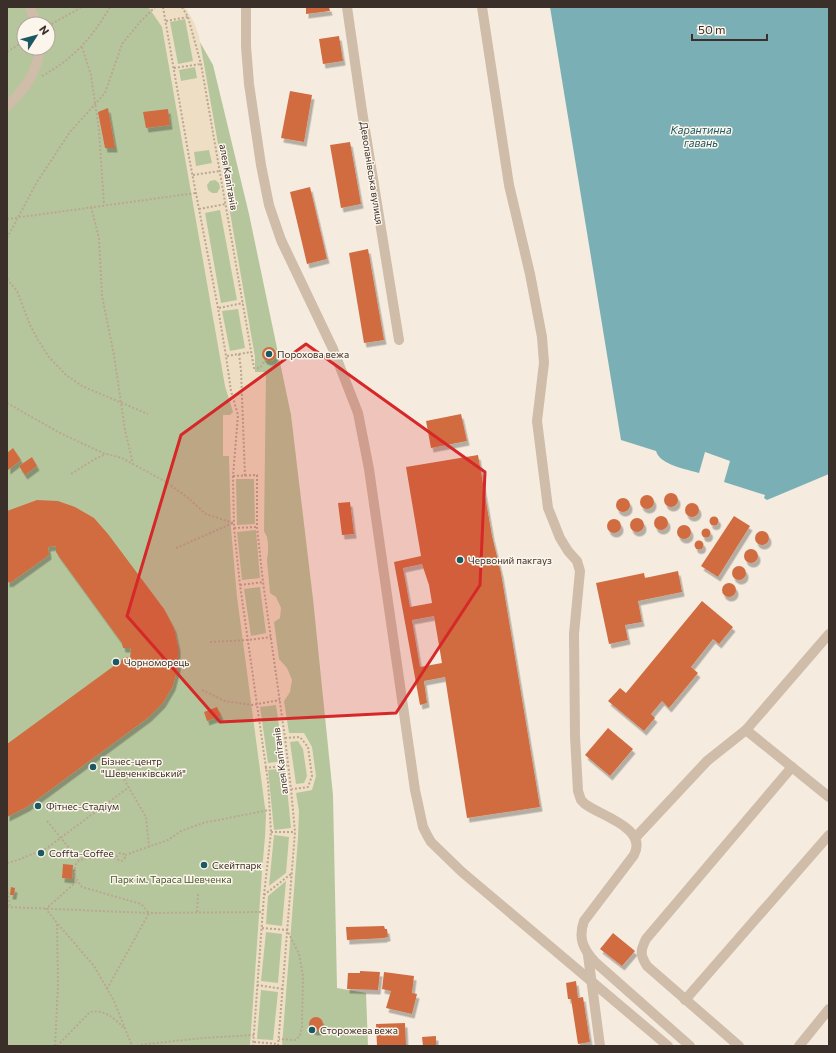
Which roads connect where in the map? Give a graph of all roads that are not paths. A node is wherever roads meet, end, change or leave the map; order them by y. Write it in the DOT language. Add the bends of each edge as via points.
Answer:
graph roads {
  1 [pos="246,7"];
  2 [pos="347,7"];
  3 [pos="482,7"];
  4 [pos="38,56"];
  5 [pos="7,106"];
  6 [pos="399,340"];
  7 [pos="829,634"];
  8 [pos="746,730"];
  9 [pos="792,767"];
  10 [pos="829,797"];
  11 [pos="829,835"];
  12 [pos="635,838"];
  13 [pos="588,955"];
  14 [pos="685,1000"];
  15 [pos="829,1009"];
  16 [pos="600,1046"];
  17 [pos="668,1046"];
  18 [pos="690,1046"];
  19 [pos="739,1046"];
  20 [pos="799,1046"];
  1 -- 17 [label="street" via="249,84 269,205 281,240 333,349 358,413 369,469 415,790 423,826 430,842 462,872"];
  2 -- 6 [label="street, Деволанівська вулиця"];
  3 -- 12 [label="street" via="509,185 542,337 544,363 537,421 548,508 560,538 577,562 580,571 574,634 578,791 585,804 628,829"];
  4 -- 5 [label="street" via="27,84"];
  7 -- 8 [label="street"];
  8 -- 9 [label="street"];
  8 -- 12 [label="street" via="707,761"];
  9 -- 10 [label="street"];
  9 -- 14 [label="street" via="646,939 642,948 642,958 647,966"];
  11 -- 14 [label="street"];
  12 -- 13 [label="street" via="638,847 634,855 584,921 581,937"];
  13 -- 16 [label="street"];
  13 -- 18 [label="street"];
  14 -- 19 [label="street"];
  15 -- 20 [label="street"];
}
